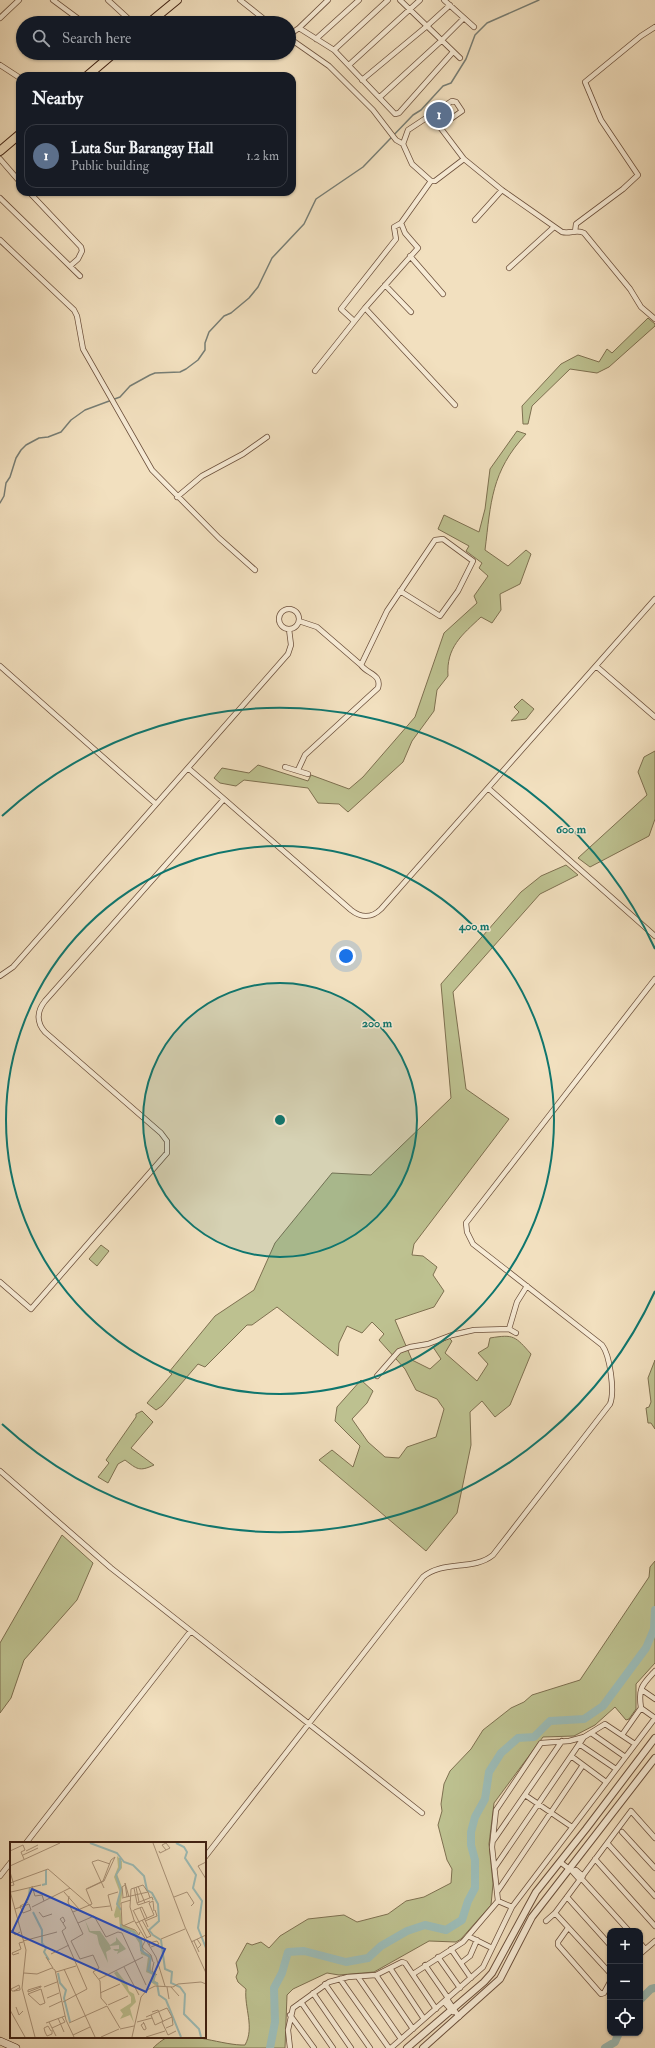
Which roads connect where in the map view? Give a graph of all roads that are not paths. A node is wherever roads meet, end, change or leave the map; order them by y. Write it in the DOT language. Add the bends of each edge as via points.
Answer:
graph roads {
  1 [pos="19,0"];
  2 [pos="54,0"];
  3 [pos="108,0"];
  4 [pos="177,0"];
  5 [pos="240,0"];
  6 [pos="328,0"];
  7 [pos="359,0"];
  8 [pos="388,0"];
  9 [pos="400,0"];
  10 [pos="420,0"];
  11 [pos="444,0"];
  12 [pos="450,5"];
  13 [pos="410,10"];
  14 [pos="75,16"];
  15 [pos="125,16"];
  16 [pos="158,16"];
  17 [pos="260,16"];
  18 [pos="0,18"];
  19 [pos="464,18"];
  20 [pos="428,26"];
  21 [pos="474,27"];
  22 [pos="299,28"];
  23 [pos="655,28"];
  24 [pos="296,30"];
  25 [pos="316,39"];
  26 [pos="442,41"];
  27 [pos="296,43"];
  28 [pos="334,50"];
  29 [pos="453,52"];
  30 [pos="460,58"];
  31 [pos="106,60"];
  32 [pos="349,64"];
  33 [pos="0,65"];
  34 [pos="93,72"];
  35 [pos="16,75"];
  36 [pos="362,80"];
  37 [pos="380,97"];
  38 [pos="430,114"];
  39 [pos="452,118"];
  40 [pos="16,137"];
  41 [pos="403,144"];
  42 [pos="0,151"];
  43 [pos="0,159"];
  44 [pos="464,159"];
  45 [pos="16,177"];
  46 [pos="431,181"];
  47 [pos="502,190"];
  48 [pos="33,196"];
  49 [pos="0,198"];
  50 [pos="475,220"];
  51 [pos="401,223"];
  52 [pos="554,227"];
  53 [pos="575,232"];
  54 [pos="0,240"];
  55 [pos="410,256"];
  56 [pos="70,266"];
  57 [pos="509,268"];
  58 [pos="80,276"];
  59 [pos="385,285"];
  60 [pos="443,294"];
  61 [pos="365,308"];
  62 [pos="410,312"];
  63 [pos="655,319"];
  64 [pos="354,321"];
  65 [pos="315,370"];
  66 [pos="455,405"];
  67 [pos="267,437"];
  68 [pos="177,497"];
  69 [pos="255,570"];
  70 [pos="400,591"];
  71 [pos="655,599"];
  72 [pos="299,621"];
  73 [pos="289,629"];
  74 [pos="0,666"];
  75 [pos="361,666"];
  76 [pos="596,666"];
  77 [pos="655,717"];
  78 [pos="285,767"];
  79 [pos="188,768"];
  80 [pos="298,770"];
  81 [pos="308,774"];
  82 [pos="488,788"];
  83 [pos="224,799"];
  84 [pos="156,804"];
  85 [pos="655,936"];
  86 [pos="0,976"];
  87 [pos="655,979"];
  88 [pos="0,1282"];
  89 [pos="527,1286"];
  90 [pos="509,1329"];
  91 [pos="516,1333"];
  92 [pos="376,1376"];
  93 [pos="0,1472"];
  94 [pos="190,1632"];
  95 [pos="655,1670"];
  96 [pos="650,1676"];
  97 [pos="655,1680"];
  98 [pos="642,1690"];
  99 [pos="655,1699"];
  100 [pos="641,1708"];
  101 [pos="655,1718"];
  102 [pos="308,1724"];
  103 [pos="591,1733"];
  104 [pos="622,1735"];
  105 [pos="584,1737"];
  106 [pos="655,1738"];
  107 [pos="562,1742"];
  108 [pos="579,1744"];
  109 [pos="635,1744"];
  110 [pos="571,1756"];
  111 [pos="624,1756"];
  112 [pos="655,1758"];
  113 [pos="583,1765"];
  114 [pos="616,1769"];
  115 [pos="606,1782"];
  116 [pos="525,1795"];
  117 [pos="538,1804"];
  118 [pos="422,1813"];
  119 [pos="551,1813"];
  120 [pos="572,1827"];
  121 [pos="622,1832"];
  122 [pos="655,1838"];
  123 [pos="493,1841"];
  124 [pos="27,1842"];
  125 [pos="608,1844"];
  126 [pos="206,1856"];
  127 [pos="595,1859"];
  128 [pos="560,1862"];
  129 [pos="10,1863"];
  130 [pos="494,1868"];
  131 [pos="655,1868"];
  132 [pos="570,1870"];
  133 [pos="0,1876"];
  134 [pos="581,1878"];
  135 [pos="497,1892"];
  136 [pos="655,1896"];
  137 [pos="567,1897"];
  138 [pos="498,1901"];
  139 [pos="512,1907"];
  140 [pos="555,1913"];
  141 [pos="546,1921"];
  142 [pos="655,1926"];
  143 [pos="568,1928"];
  144 [pos="626,1928"];
  145 [pos="468,1936"];
  146 [pos="477,1940"];
  147 [pos="655,1940"];
  148 [pos="607,1942"];
  149 [pos="643,1946"];
  150 [pos="492,1948"];
  151 [pos="451,1949"];
  152 [pos="646,1949"];
  153 [pos="643,1952"];
  154 [pos="438,1957"];
  155 [pos="461,1963"];
  156 [pos="425,1966"];
  157 [pos="390,1968"];
  158 [pos="607,1970"];
  159 [pos="413,1974"];
  160 [pos="376,1975"];
  161 [pos="358,1976"];
  162 [pos="471,1978"];
  163 [pos="340,1979"];
  164 [pos="325,1984"];
  165 [pos="460,1988"];
  166 [pos="607,1988"];
  167 [pos="313,1993"];
  168 [pos="446,2000"];
  169 [pos="301,2002"];
  170 [pos="452,2008"];
  171 [pos="436,2009"];
  172 [pos="290,2014"];
  173 [pos="459,2017"];
  174 [pos="424,2019"];
  175 [pos="413,2029"];
  176 [pos="401,2039"];
  177 [pos="0,2041"];
  178 [pos="290,2046"];
  179 [pos="16,2048"];
  180 [pos="293,2048"];
  181 [pos="314,2048"];
  182 [pos="333,2048"];
  183 [pos="351,2048"];
  184 [pos="370,2048"];
  185 [pos="390,2048"];
  186 [pos="407,2048"];
  187 [pos="423,2048"];
  1 -- 18 [label="street"];
  2 -- 14 [label="street"];
  3 -- 15 [label="street"];
  4 -- 16 [label="highway"];
  5 -- 17 [label="street"];
  6 -- 22 [label="street"];
  7 -- 25 [label="street"];
  8 -- 28 [label="street"];
  9 -- 13 [label="street"];
  10 -- 13 [label="street"];
  11 -- 12 [label="street"];
  12 -- 19 [label="street"];
  12 -- 20 [label="street"];
  13 -- 20 [label="street"];
  13 -- 32 [label="street"];
  19 -- 21 [label="street"];
  19 -- 26 [label="street"];
  20 -- 26 [label="street"];
  20 -- 36 [label="street"];
  22 -- 24 [label="street"];
  22 -- 25 [label="street"];
  23 -- 53 [label="street" via="585,81 601,120 638,175 623,190 576,224"];
  25 -- 28 [label="street"];
  26 -- 29 [label="street"];
  26 -- 37 [label="street"];
  27 -- 41 [label="street" via="329,66 373,110 396,140"];
  28 -- 32 [label="street"];
  29 -- 30 [label="street"];
  29 -- 37 [label="street" via="399,113 395,114"];
  31 -- 34 [label="highway"];
  32 -- 36 [label="street"];
  33 -- 35 [label="street"];
  36 -- 37 [label="street"];
  38 -- 39 [label="street" via="454,101 462,111"];
  38 -- 41 [label="street" via="408,130"];
  38 -- 44 [label="street"];
  40 -- 42 [label="highway"];
  41 -- 46 [label="street" via="412,164"];
  43 -- 45 [label="street"];
  44 -- 46 [label="street" via="435,181"];
  44 -- 47 [label="street"];
  46 -- 51 [label="street"];
  47 -- 50 [label="street"];
  47 -- 52 [label="street"];
  48 -- 56 [label="street" via="81,247 78,259"];
  49 -- 56 [label="street"];
  51 -- 55 [label="street" via="405,233 418,248"];
  51 -- 64 [label="street" via="394,227 396,239 341,309"];
  52 -- 53 [label="street" via="565,233"];
  52 -- 57 [label="street"];
  53 -- 63 [label="street" via="584,233 626,283 641,307"];
  54 -- 68 [label="street" via="74,310 82,346 152,470"];
  55 -- 59 [label="street"];
  55 -- 60 [label="street"];
  56 -- 58 [label="street"];
  59 -- 61 [label="street"];
  59 -- 62 [label="street"];
  61 -- 64 [label="street"];
  61 -- 66 [label="street"];
  64 -- 65 [label="street"];
  67 -- 68 [label="street" via="243,454 202,476"];
  68 -- 69 [label="street"];
  70 -- 70 [label="street" via="437,539 443,539 473,561 458,591 440,616"];
  70 -- 75 [label="street" via="387,611"];
  71 -- 76 [label="street"];
  72 -- 73 [label="street" via="296,626"];
  72 -- 73 [label="street" via="297,613 293,610 287,609 282,612 280,622 283,627"];
  72 -- 75 [label="street" via="317,627"];
  73 -- 79 [label="street" via="291,645 288,654"];
  74 -- 84 [label="street"];
  75 -- 80 [label="street" via="377,677 378,688 305,755"];
  76 -- 77 [label="street"];
  76 -- 82 [label="street"];
  78 -- 80 [label="street"];
  79 -- 83 [label="street"];
  79 -- 84 [label="street"];
  80 -- 81 [label="street"];
  82 -- 83 [label="street" via="381,909 373,915 365,916 351,910"];
  82 -- 85 [label="street"];
  83 -- 88 [label="street" via="45,1000 39,1010 40,1024 45,1032 161,1133 167,1141 168,1153 31,1309"];
  84 -- 86 [label="street" via="13,967"];
  87 -- 89 [label="street" via="467,1220 467,1232 473,1244"];
  89 -- 90 [label="street" via="517,1302"];
  89 -- 102 [label="street" via="604,1347 608,1356 612,1394 610,1404 495,1553 484,1560 431,1571 423,1577"];
  90 -- 91 [label="street"];
  90 -- 92 [label="street" via="466,1331 428,1344 404,1348"];
  93 -- 94 [label="street" via="85,1547"];
  94 -- 102 [label="street"];
  94 -- 124 [label="street"];
  95 -- 96 [label="street"];
  96 -- 97 [label="street"];
  96 -- 100 [label="street" via="641,1686"];
  98 -- 99 [label="street"];
  100 -- 101 [label="street"];
  100 -- 104 [label="street"];
  101 -- 109 [label="street"];
  102 -- 118 [label="street"];
  102 -- 126 [label="street"];
  103 -- 104 [label="street" via="605,1724"];
  103 -- 105 [label="street"];
  103 -- 111 [label="street"];
  104 -- 109 [label="street"];
  105 -- 107 [label="street"];
  105 -- 108 [label="street"];
  106 -- 128 [label="street"];
  107 -- 116 [label="street"];
  107 -- 123 [label="street" via="541,1743 496,1810"];
  108 -- 110 [label="street"];
  108 -- 114 [label="street"];
  109 -- 114 [label="street"];
  110 -- 113 [label="street"];
  110 -- 117 [label="street"];
  112 -- 132 [label="street"];
  113 -- 115 [label="street"];
  113 -- 119 [label="street"];
  114 -- 115 [label="street"];
  115 -- 120 [label="street"];
  116 -- 117 [label="street"];
  116 -- 123 [label="street"];
  117 -- 119 [label="street"];
  117 -- 130 [label="street"];
  119 -- 120 [label="street"];
  119 -- 135 [label="street"];
  120 -- 139 [label="street"];
  121 -- 131 [label="street"];
  122 -- 127 [label="street" via="631,1811"];
  123 -- 130 [label="street"];
  125 -- 136 [label="street"];
  127 -- 134 [label="street"];
  127 -- 142 [label="street"];
  128 -- 132 [label="street"];
  128 -- 170 [label="street" via="536,1892 492,1973"];
  129 -- 133 [label="street"];
  130 -- 135 [label="street"];
  132 -- 134 [label="street" via="576,1870"];
  132 -- 173 [label="street" via="532,1917 500,1979"];
  134 -- 137 [label="street"];
  134 -- 144 [label="street"];
  135 -- 138 [label="street"];
  137 -- 140 [label="street"];
  137 -- 148 [label="street"];
  138 -- 139 [label="street"];
  138 -- 145 [label="street"];
  139 -- 150 [label="street"];
  140 -- 141 [label="street"];
  140 -- 143 [label="street"];
  143 -- 158 [label="street"];
  143 -- 166 [label="street" via="558,1945 601,1994"];
  145 -- 146 [label="street"];
  145 -- 151 [label="street"];
  146 -- 150 [label="street"];
  146 -- 155 [label="street" via="470,1956"];
  147 -- 152 [label="street"];
  149 -- 152 [label="street"];
  150 -- 162 [label="street" via="483,1967"];
  151 -- 154 [label="street"];
  151 -- 155 [label="street"];
  152 -- 153 [label="street"];
  154 -- 156 [label="street"];
  154 -- 165 [label="street"];
  155 -- 162 [label="street"];
  156 -- 159 [label="street"];
  156 -- 168 [label="street"];
  157 -- 159 [label="street" via="404,1962"];
  157 -- 160 [label="street"];
  157 -- 174 [label="street"];
  159 -- 171 [label="street"];
  160 -- 161 [label="street"];
  160 -- 175 [label="street"];
  161 -- 163 [label="street"];
  161 -- 176 [label="street"];
  162 -- 165 [label="street"];
  163 -- 164 [label="street"];
  163 -- 185 [label="street"];
  164 -- 167 [label="street"];
  164 -- 184 [label="street"];
  165 -- 168 [label="street"];
  167 -- 169 [label="street"];
  167 -- 183 [label="street"];
  168 -- 170 [label="street"];
  168 -- 171 [label="street"];
  169 -- 172 [label="street"];
  169 -- 182 [label="street"];
  170 -- 173 [label="street"];
  170 -- 186 [label="street"];
  171 -- 174 [label="street"];
  172 -- 178 [label="street"];
  172 -- 181 [label="street"];
  173 -- 187 [label="street"];
  174 -- 175 [label="street"];
  175 -- 176 [label="street"];
  176 -- 185 [label="street"];
  177 -- 179 [label="main road"];
  178 -- 180 [label="street"];
}
